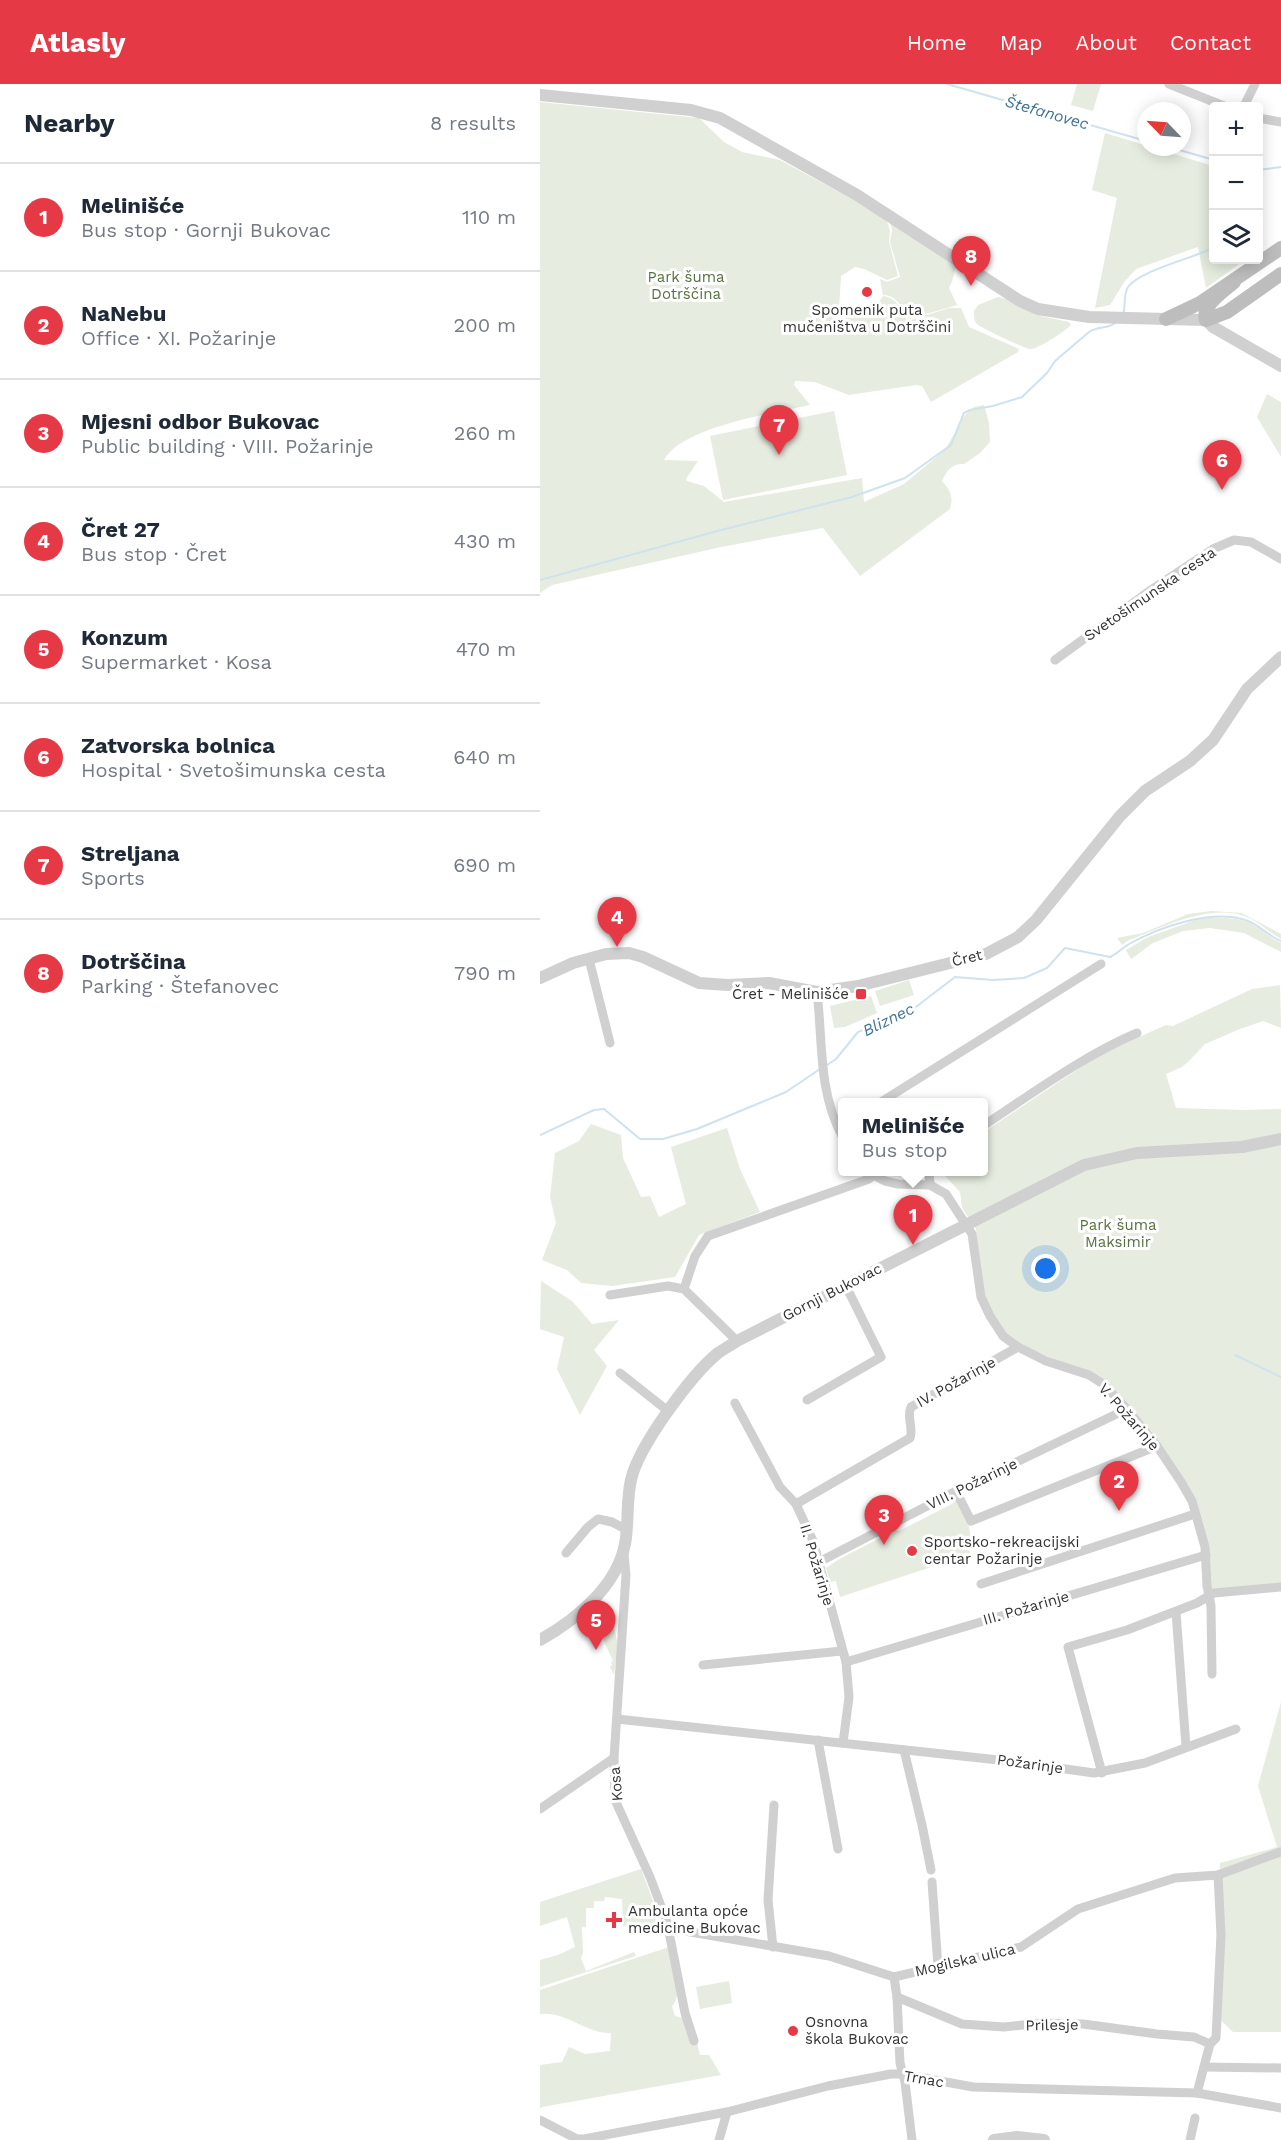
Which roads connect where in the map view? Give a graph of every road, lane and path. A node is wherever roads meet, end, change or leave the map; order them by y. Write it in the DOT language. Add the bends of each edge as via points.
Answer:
graph roads {
  1 [pos="1169,84"];
  2 [pos="1256,84"];
  3 [pos="540,95"];
  4 [pos="1214,102"];
  5 [pos="1246,102"];
  6 [pos="1263,119"];
  7 [pos="1281,122"];
  8 [pos="1281,249"];
  9 [pos="1281,274"];
  10 [pos="1233,282"];
  11 [pos="1166,319"];
  12 [pos="1206,320"];
  13 [pos="1281,366"];
  14 [pos="1281,559"];
  15 [pos="1281,657"];
  16 [pos="1055,660"];
  17 [pos="589,959"];
  18 [pos="1101,964"];
  19 [pos="542,976"];
  20 [pos="817,992"];
  21 [pos="1137,1033"];
  22 [pos="610,1043"];
  23 [pos="887,1098"];
  24 [pos="838,1123"];
  25 [pos="988,1123"];
  26 [pos="1281,1139"];
  27 [pos="870,1176"];
  28 [pos="876,1176"];
  29 [pos="929,1176"];
  30 [pos="930,1185"];
  31 [pos="966,1224"];
  32 [pos="846,1286"];
  33 [pos="684,1288"];
  34 [pos="610,1295"];
  35 [pos="737,1341"];
  36 [pos="1018,1347"];
  37 [pos="620,1373"];
  38 [pos="807,1400"];
  39 [pos="735,1403"];
  40 [pos="1127,1409"];
  41 [pos="668,1411"];
  42 [pos="1157,1446"];
  43 [pos="956,1491"];
  44 [pos="796,1504"];
  45 [pos="1195,1514"];
  46 [pos="627,1530"];
  47 [pos="623,1551"];
  48 [pos="566,1553"];
  49 [pos="1206,1556"];
  50 [pos="819,1562"];
  51 [pos="981,1584"];
  52 [pos="1281,1587"];
  53 [pos="1210,1595"];
  54 [pos="1176,1612"];
  55 [pos="541,1638"];
  56 [pos="842,1651"];
  57 [pos="846,1662"];
  58 [pos="703,1665"];
  59 [pos="1212,1674"];
  60 [pos="617,1719"];
  61 [pos="1236,1729"];
  62 [pos="818,1740"];
  63 [pos="843,1743"];
  64 [pos="1186,1747"];
  65 [pos="904,1750"];
  66 [pos="614,1758"];
  67 [pos="1102,1773"];
  68 [pos="774,1805"];
  69 [pos="540,1809"];
  70 [pos="838,1849"];
  71 [pos="1280,1852"];
  72 [pos="931,1870"];
  73 [pos="1218,1875"];
  74 [pos="932,1882"];
  75 [pos="669,1932"];
  76 [pos="773,1947"];
  77 [pos="938,1967"];
  78 [pos="894,1977"];
  79 [pos="897,1997"];
  80 [pos="694,2041"];
  81 [pos="1210,2044"];
  82 [pos="1204,2067"];
  83 [pos="1281,2068"];
  84 [pos="902,2074"];
  85 [pos="1197,2093"];
  86 [pos="1281,2108"];
  87 [pos="727,2112"];
  88 [pos="1195,2118"];
  89 [pos="540,2120"];
  90 [pos="719,2140"];
  91 [pos="912,2140"];
  92 [pos="994,2140"];
  93 [pos="1044,2140"];
  94 [pos="1190,2140"];
  1 -- 4 [label="street"];
  2 -- 5 [label="street"];
  3 -- 11 [label="street" via="691,110 720,118 857,195 1020,301 1061,314"];
  6 -- 7 [label="street"];
  8 -- 10 [label="main road"];
  9 -- 12 [label="main road" via="1227,312"];
  10 -- 11 [label="main road" via="1189,310"];
  10 -- 12 [label="main road" via="1208,307"];
  11 -- 12 [label="street"];
  12 -- 13 [label="street"];
  14 -- 16 [label="street, Svetošimunska cesta" via="1251,542 1234,540 1213,549"];
  15 -- 20 [label="street, Čret" via="1247,689 1213,740 1145,791 1120,816 1018,937 986,954 858,986"];
  17 -- 19 [label="street, Čret"];
  17 -- 20 [label="street, Čret" via="633,953 699,983 769,983"];
  17 -- 22 [label="street"];
  18 -- 23 [label="street"];
  20 -- 24 [label="street" via="823,1081"];
  21 -- 25 [label="street" via="1078,1065"];
  26 -- 31 [label="street, Gornji Bukovac" via="1242,1147 1137,1153 1084,1165"];
  27 -- 33 [label="street" via="708,1236 695,1256"];
  28 -- 30 [label="street" via="898,1184"];
  29 -- 30 [label="street"];
  30 -- 31 [label="street, V. Požarinje" via="946,1194"];
  31 -- 32 [label="street, Gornji Bukovac"];
  31 -- 36 [label="street, V. Požarinje" via="972,1234 978,1288 986,1309 1004,1336"];
  32 -- 35 [label="street, Gornji Bukovac"];
  32 -- 38 [label="street" via="881,1357"];
  33 -- 34 [label="street" via="668,1286"];
  33 -- 35 [label="street"];
  35 -- 41 [label="street, Gornji Bukovac" via="711,1360"];
  36 -- 40 [label="street, V. Požarinje" via="1089,1375"];
  36 -- 44 [label="street, IV. Požarinje" via="913,1406 908,1413 910,1438"];
  37 -- 41 [label="street"];
  39 -- 44 [label="street, II. Požarinje" via="780,1487"];
  40 -- 42 [label="street, V. Požarinje"];
  40 -- 43 [label="street, VIII. Požarinje"];
  41 -- 46 [label="street, Gornji Bukovac" via="632,1475"];
  42 -- 43 [label="street" via="971,1521"];
  42 -- 45 [label="street, V. Požarinje" via="1187,1491"];
  43 -- 50 [label="street, VIII. Požarinje"];
  44 -- 50 [label="street, II. Požarinje" via="810,1531"];
  45 -- 49 [label="street, V. Požarinje"];
  45 -- 51 [label="street"];
  46 -- 47 [label="street, Gornji Bukovac"];
  46 -- 48 [label="street" via="598,1519"];
  47 -- 55 [label="street, Gornji Bukovac" via="593,1599 565,1624"];
  47 -- 60 [label="street, Kosa" via="626,1575"];
  49 -- 53 [label="street, V. Požarinje"];
  49 -- 57 [label="street, III. Požarinje"];
  50 -- 56 [label="street, II. Požarinje"];
  52 -- 53 [label="street"];
  53 -- 54 [label="street"];
  53 -- 59 [label="street, V. Požarinje"];
  54 -- 64 [label="street"];
  54 -- 67 [label="street" via="1068,1647"];
  56 -- 57 [label="street, II. Požarinje"];
  56 -- 58 [label="street"];
  57 -- 63 [label="street, II. Požarinje" via="849,1697"];
  60 -- 62 [label="street, Požarinje"];
  60 -- 66 [label="street, Kosa"];
  61 -- 64 [label="street, Požarinje"];
  62 -- 63 [label="street, Požarinje"];
  62 -- 70 [label="street"];
  63 -- 65 [label="street, Požarinje"];
  64 -- 67 [label="street, Požarinje"];
  65 -- 67 [label="street, Požarinje"];
  65 -- 72 [label="street"];
  66 -- 69 [label="street"];
  66 -- 75 [label="street, Kosa" via="615,1800 650,1877"];
  68 -- 76 [label="street" via="768,1900"];
  71 -- 73 [label="street, Mogilska ulica"];
  73 -- 77 [label="street, Mogilska ulica" via="1175,1878 1078,1910 1021,1947"];
  73 -- 81 [label="street" via="1220,1967 1216,2038"];
  74 -- 77 [label="street"];
  75 -- 76 [label="street, Mogilska ulica" via="679,1930"];
  75 -- 80 [label="street, Kosa"];
  76 -- 78 [label="street, Mogilska ulica" via="829,1956"];
  77 -- 78 [label="street, Mogilska ulica"];
  78 -- 79 [label="street"];
  79 -- 81 [label="street, Prilesje" via="962,2024 1083,2024 1194,2037"];
  79 -- 84 [label="street"];
  81 -- 82 [label="street"];
  82 -- 83 [label="street"];
  82 -- 85 [label="street"];
  84 -- 85 [label="street, Trnac" via="973,2087"];
  84 -- 87 [label="street, Trnac" via="828,2086"];
  84 -- 91 [label="street"];
  85 -- 86 [label="street, Trnac"];
  87 -- 89 [label="street, Trnac" via="581,2139"];
  87 -- 90 [label="street"];
  88 -- 94 [label="street"];
  92 -- 93 [label="street"];
}
